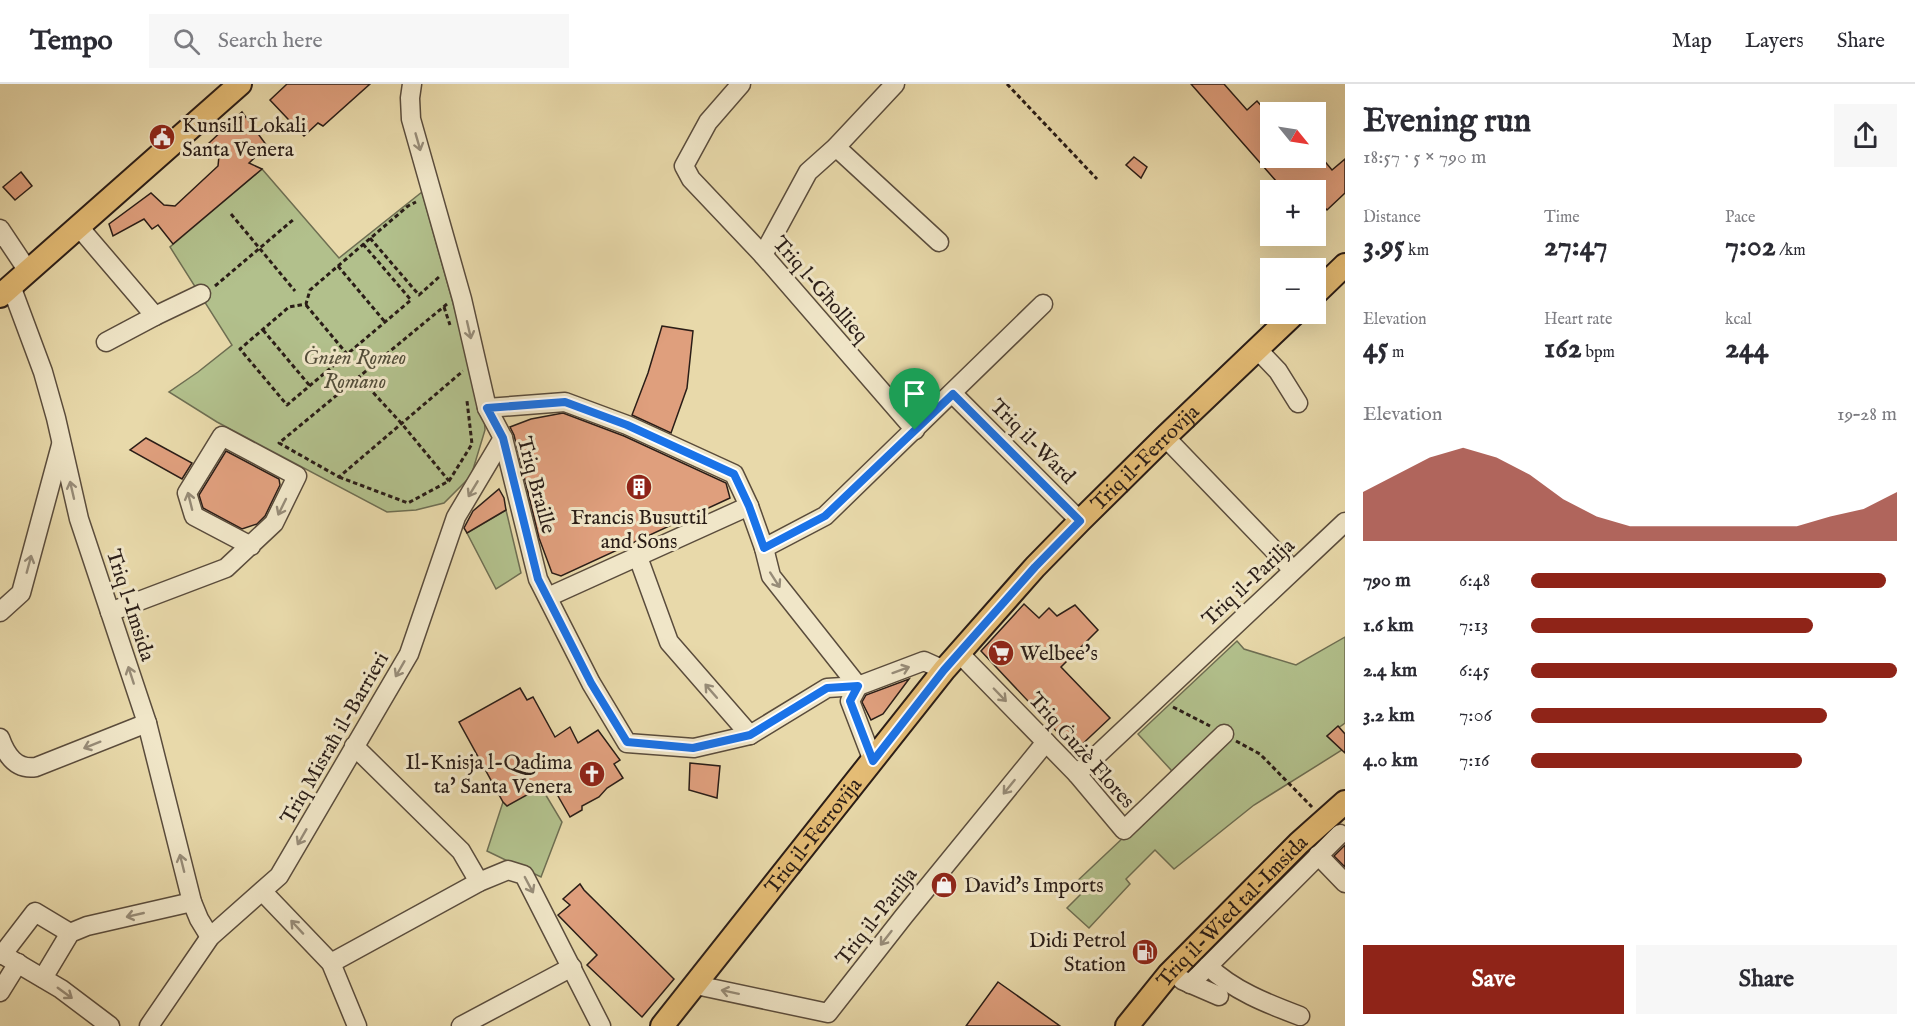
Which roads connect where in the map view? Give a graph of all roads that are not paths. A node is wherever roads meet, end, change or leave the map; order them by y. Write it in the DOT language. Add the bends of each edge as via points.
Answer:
graph roads {
  1 [pos="240,84"];
  2 [pos="741,84"];
  3 [pos="895,84"];
  4 [pos="408,94"];
  5 [pos="836,147"];
  6 [pos="79,227"];
  7 [pos="0,229"];
  8 [pos="939,242"];
  9 [pos="763,255"];
  10 [pos="1345,265"];
  11 [pos="28,271"];
  12 [pos="1326,283"];
  13 [pos="207,290"];
  14 [pos="6,291"];
  15 [pos="1043,304"];
  16 [pos="155,316"];
  17 [pos="1283,324"];
  18 [pos="106,342"];
  19 [pos="1257,349"];
  20 [pos="953,394"];
  21 [pos="1298,403"];
  22 [pos="487,408"];
  23 [pos="915,430"];
  24 [pos="1165,437"];
  25 [pos="503,438"];
  26 [pos="61,443"];
  27 [pos="749,506"];
  28 [pos="1080,521"];
  29 [pos="1345,522"];
  30 [pos="251,546"];
  31 [pos="764,548"];
  32 [pos="638,557"];
  33 [pos="1293,570"];
  34 [pos="548,597"];
  35 [pos="0,612"];
  36 [pos="110,612"];
  37 [pos="959,653"];
  38 [pos="944,670"];
  39 [pos="858,686"];
  40 [pos="147,723"];
  41 [pos="1224,734"];
  42 [pos="750,735"];
  43 [pos="0,738"];
  44 [pos="1046,742"];
  45 [pos="354,746"];
  46 [pos="873,761"];
  47 [pos="1077,774"];
  48 [pos="1345,802"];
  49 [pos="1336,828"];
  50 [pos="1318,855"];
  51 [pos="479,882"];
  52 [pos="1345,882"];
  53 [pos="263,892"];
  54 [pos="192,903"];
  55 [pos="70,933"];
  56 [pos="210,937"];
  57 [pos="7,957"];
  58 [pos="331,963"];
  59 [pos="1208,966"];
  60 [pos="572,967"];
  61 [pos="1169,974"];
  62 [pos="43,978"];
  63 [pos="1190,984"];
  64 [pos="696,985"];
  65 [pos="0,992"];
  66 [pos="1219,996"];
  67 [pos="1300,1016"];
  68 [pos="110,1026"];
  69 [pos="149,1026"];
  70 [pos="357,1026"];
  71 [pos="461,1026"];
  72 [pos="601,1026"];
  73 [pos="662,1026"];
  74 [pos="1127,1026"];
  1 -- 6 [label="main road"];
  2 -- 9 [label="street, Triq l-Għollieq" via="708,122 684,166 691,179"];
  3 -- 5 [label="street"];
  4 -- 22 [label="street, Triq Braille, one-way" via="411,120 462,299"];
  5 -- 8 [label="street"];
  5 -- 9 [label="street" via="808,172"];
  6 -- 11 [label="main road"];
  6 -- 16 [label="street"];
  7 -- 11 [label="street"];
  9 -- 23 [label="street, Triq l-Għollieq"];
  10 -- 12 [label="main road"];
  11 -- 14 [label="main road"];
  13 -- 16 [label="street"];
  14 -- 26 [label="street, Triq l-Imsida" via="43,372"];
  15 -- 20 [label="street"];
  16 -- 18 [label="street"];
  17 -- 19 [label="main road, Triq il-Ferrovija"];
  19 -- 21 [label="street" via="1278,371"];
  19 -- 24 [label="main road, Triq il-Ferrovija"];
  20 -- 23 [label="street"];
  20 -- 28 [label="street, Triq il-Ward"];
  22 -- 25 [label="street, Triq Braille"];
  22 -- 27 [label="street" via="565,402 616,421 734,474"];
  23 -- 31 [label="street" via="825,516"];
  24 -- 28 [label="main road, Triq il-Ferrovija"];
  24 -- 33 [label="street"];
  25 -- 34 [label="street, Triq Braille" via="538,579"];
  25 -- 45 [label="street, Triq Misraħ il-Barrieri, one-way" via="456,517 409,654"];
  35 -- 26 [label="street, one-way" via="21,593"];
  36 -- 26 [label="street, Triq l-Imsida, one-way" via="79,519"];
  27 -- 31 [label="street"];
  27 -- 32 [label="street"];
  28 -- 37 [label="main road, Triq il-Ferrovija"];
  29 -- 33 [label="street, Triq il-Parilja"];
  30 -- 30 [label="street, one-way" via="194,516 187,493 222,436 297,476 274,523"];
  30 -- 36 [label="street" via="226,568"];
  31 -- 39 [label="street, one-way" via="771,576"];
  32 -- 34 [label="street"];
  42 -- 32 [label="street, one-way" via="669,642"];
  33 -- 47 [label="street, Triq il-Parilja"];
  34 -- 42 [label="street, Triq Braille" via="591,683 627,742 693,748"];
  40 -- 36 [label="street, Triq l-Imsida, one-way"];
  37 -- 38 [label="main road, Triq il-Ferrovija"];
  37 -- 44 [label="street, Triq Ġużè Flores, one-way"];
  39 -- 38 [label="street, one-way" via="924,662"];
  38 -- 46 [label="main road, Triq il-Ferrovija"];
  39 -- 42 [label="street" via="827,688"];
  39 -- 46 [label="street" via="850,701"];
  40 -- 43 [label="street, one-way" via="36,767 23,767 10,759"];
  54 -- 40 [label="street, Triq l-Imsida, one-way"];
  41 -- 47 [label="street, Triq Ġużè Flores" via="1124,830"];
  44 -- 47 [label="street, Triq Ġużè Flores"];
  44 -- 64 [label="street, Triq il-Parilja, one-way" via="828,1013"];
  45 -- 51 [label="street" via="461,851"];
  45 -- 53 [label="street, Triq Misraħ il-Barrieri, one-way" via="279,876"];
  46 -- 64 [label="main road, Triq il-Ferrovija"];
  48 -- 49 [label="main road, Triq il-Wied tal-Imsida"];
  49 -- 50 [label="street"];
  49 -- 61 [label="main road, Triq il-Wied tal-Imsida"];
  50 -- 52 [label="street"];
  50 -- 59 [label="street"];
  51 -- 58 [label="street"];
  51 -- 60 [label="street, one-way" via="508,870 524,875"];
  53 -- 56 [label="street, Triq Misraħ il-Barrieri"];
  58 -- 53 [label="street, one-way"];
  54 -- 55 [label="street, one-way"];
  54 -- 56 [label="street, Triq l-Imsida"];
  55 -- 57 [label="street" via="35,912"];
  55 -- 62 [label="street"];
  56 -- 69 [label="street, Triq Misraħ il-Barrieri"];
  57 -- 62 [label="street"];
  57 -- 65 [label="street"];
  58 -- 70 [label="street"];
  59 -- 63 [label="street"];
  59 -- 67 [label="street" via="1220,978"];
  60 -- 71 [label="street"];
  60 -- 72 [label="street"];
  61 -- 63 [label="street"];
  61 -- 74 [label="main road, Triq il-Wied tal-Imsida"];
  62 -- 68 [label="street, one-way"];
  63 -- 66 [label="street"];
  64 -- 73 [label="main road, Triq il-Ferrovija"];
}
